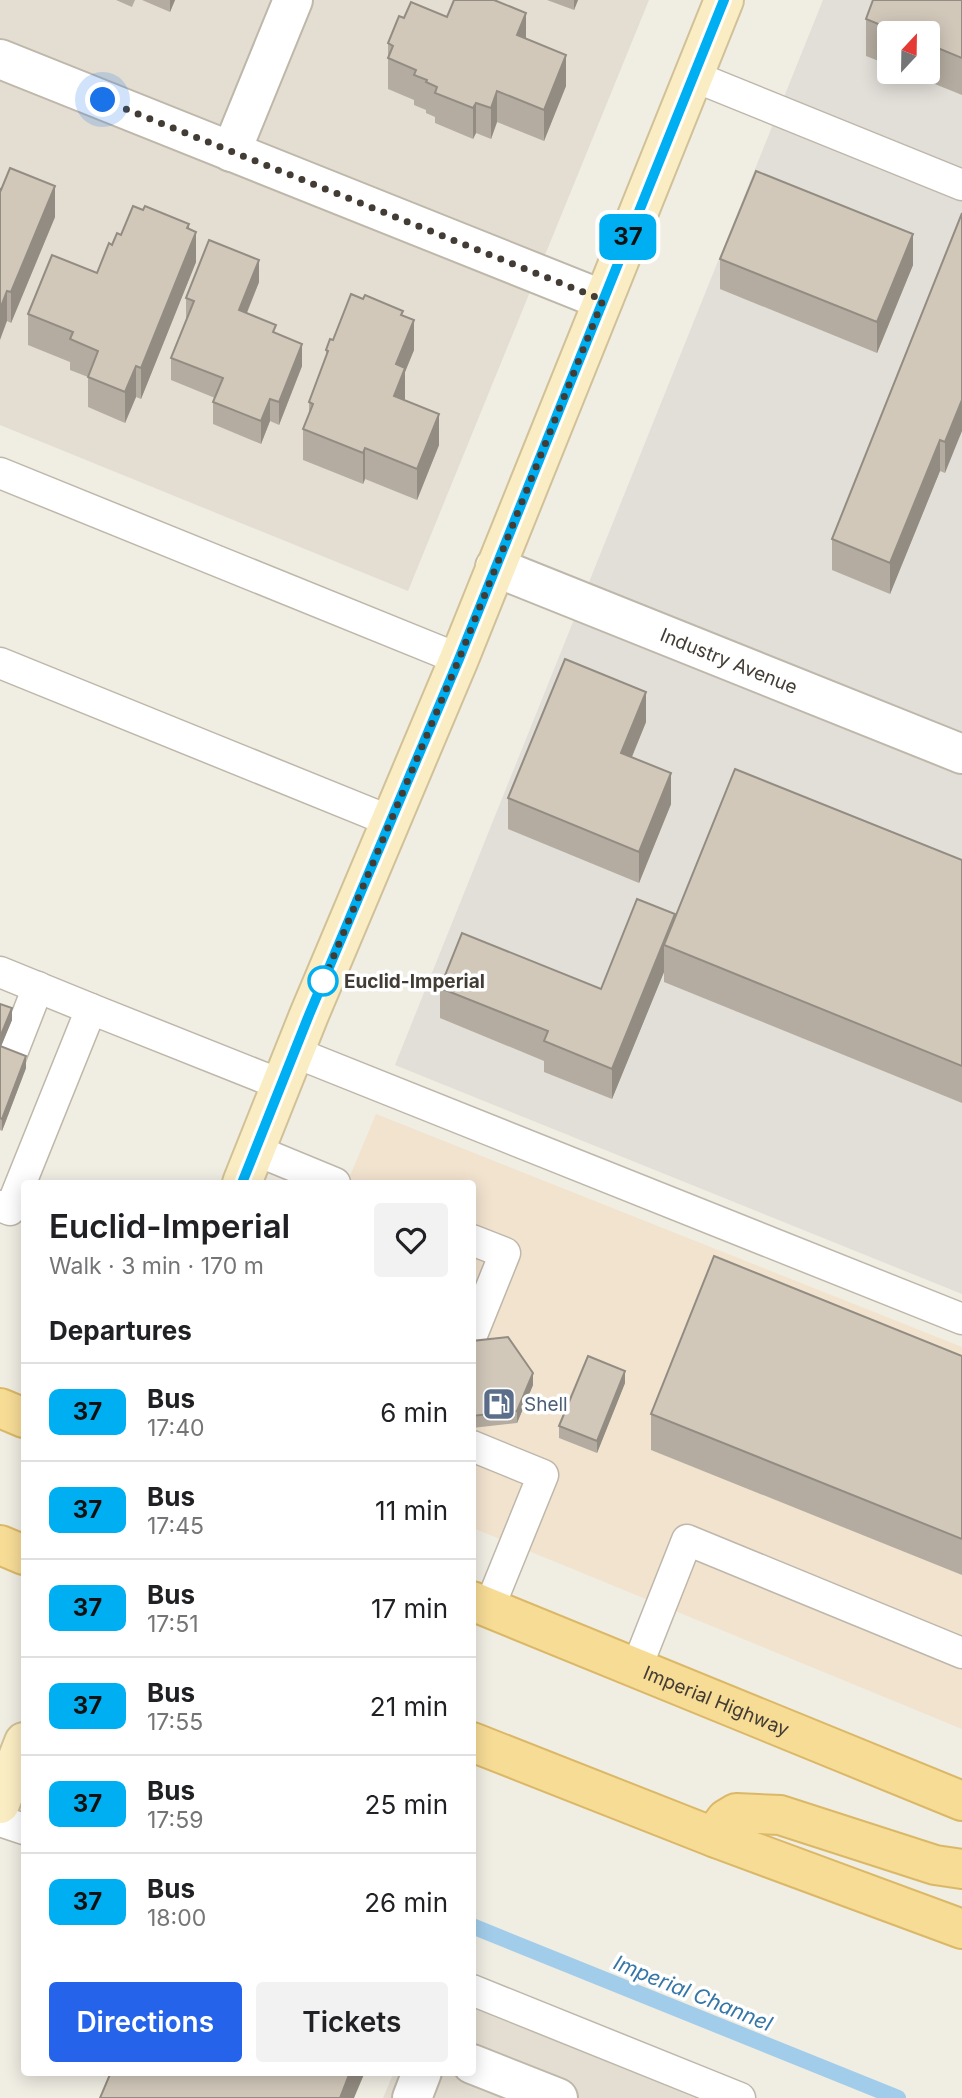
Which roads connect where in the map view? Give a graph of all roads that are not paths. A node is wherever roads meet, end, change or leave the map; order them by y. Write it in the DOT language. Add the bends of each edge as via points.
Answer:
graph roads {
  1 [pos="293,0"];
  2 [pos="724,0"];
  3 [pos="0,59"];
  4 [pos="693,76"];
  5 [pos="231,152"];
  6 [pos="962,185"];
  7 [pos="603,300"];
  8 [pos="0,473"];
  9 [pos="495,567"];
  10 [pos="459,659"];
  11 [pos="0,663"];
  12 [pos="962,754"];
  13 [pos="390,821"];
  14 [pos="0,972"];
  15 [pos="37,987"];
  16 [pos="91,1009"];
  17 [pos="9,1061"];
  18 [pos="288,1069"];
  19 [pos="249,1167"];
  20 [pos="22,1180"];
  21 [pos="319,1180"];
  22 [pos="21,1183"];
  23 [pos="0,1206"];
  24 [pos="476,1242"];
  25 [pos="962,1319"];
  26 [pos="476,1325"];
  27 [pos="0,1408"];
  28 [pos="21,1417"];
  29 [pos="476,1448"];
  30 [pos="0,1545"];
  31 [pos="21,1554"];
  32 [pos="481,1605"];
  33 [pos="962,1653"];
  34 [pos="636,1669"];
  35 [pos="476,1744"];
  36 [pos="21,1750"];
  37 [pos="962,1801"];
  38 [pos="0,1804"];
  39 [pos="0,1821"];
  40 [pos="21,1828"];
  41 [pos="716,1838"];
  42 [pos="962,1869"];
  43 [pos="962,1929"];
  44 [pos="476,1992"];
  45 [pos="476,2066"];
  46 [pos="420,2076"];
  47 [pos="412,2098"];
  48 [pos="558,2098"];
  49 [pos="740,2098"];
  1 -- 5 [label="street"];
  2 -- 4 [label="main road"];
  3 -- 5 [label="street"];
  4 -- 6 [label="lane"];
  4 -- 7 [label="main road"];
  5 -- 7 [label="street"];
  7 -- 9 [label="main road"];
  8 -- 10 [label="lane"];
  9 -- 10 [label="main road"];
  9 -- 12 [label="street, Industry Avenue"];
  10 -- 13 [label="main road"];
  11 -- 13 [label="lane"];
  13 -- 18 [label="main road"];
  14 -- 15 [label="lane"];
  15 -- 16 [label="lane"];
  15 -- 17 [label="lane"];
  16 -- 18 [label="lane"];
  16 -- 20 [label="lane"];
  18 -- 19 [label="main road"];
  18 -- 25 [label="lane"];
  19 -- 21 [label="lane"];
  22 -- 23 [label="lane" via="10,1210"];
  24 -- 26 [label="lane" via="505,1253"];
  27 -- 28 [label="main road"];
  29 -- 32 [label="lane" via="543,1475"];
  30 -- 31 [label="main road"];
  32 -- 34 [label="main road, Imperial Highway"];
  33 -- 34 [label="lane" via="687,1540"];
  34 -- 37 [label="main road, Imperial Highway"];
  35 -- 41 [label="main road"];
  36 -- 38 [label="main road"];
  39 -- 40 [label="lane"];
  41 -- 42 [label="main road" via="726,1819 736,1814 780,1815 935,1865"];
  41 -- 43 [label="main road"];
  44 -- 49 [label="lane"];
  45 -- 48 [label="street"];
  46 -- 47 [label="street"];
}
